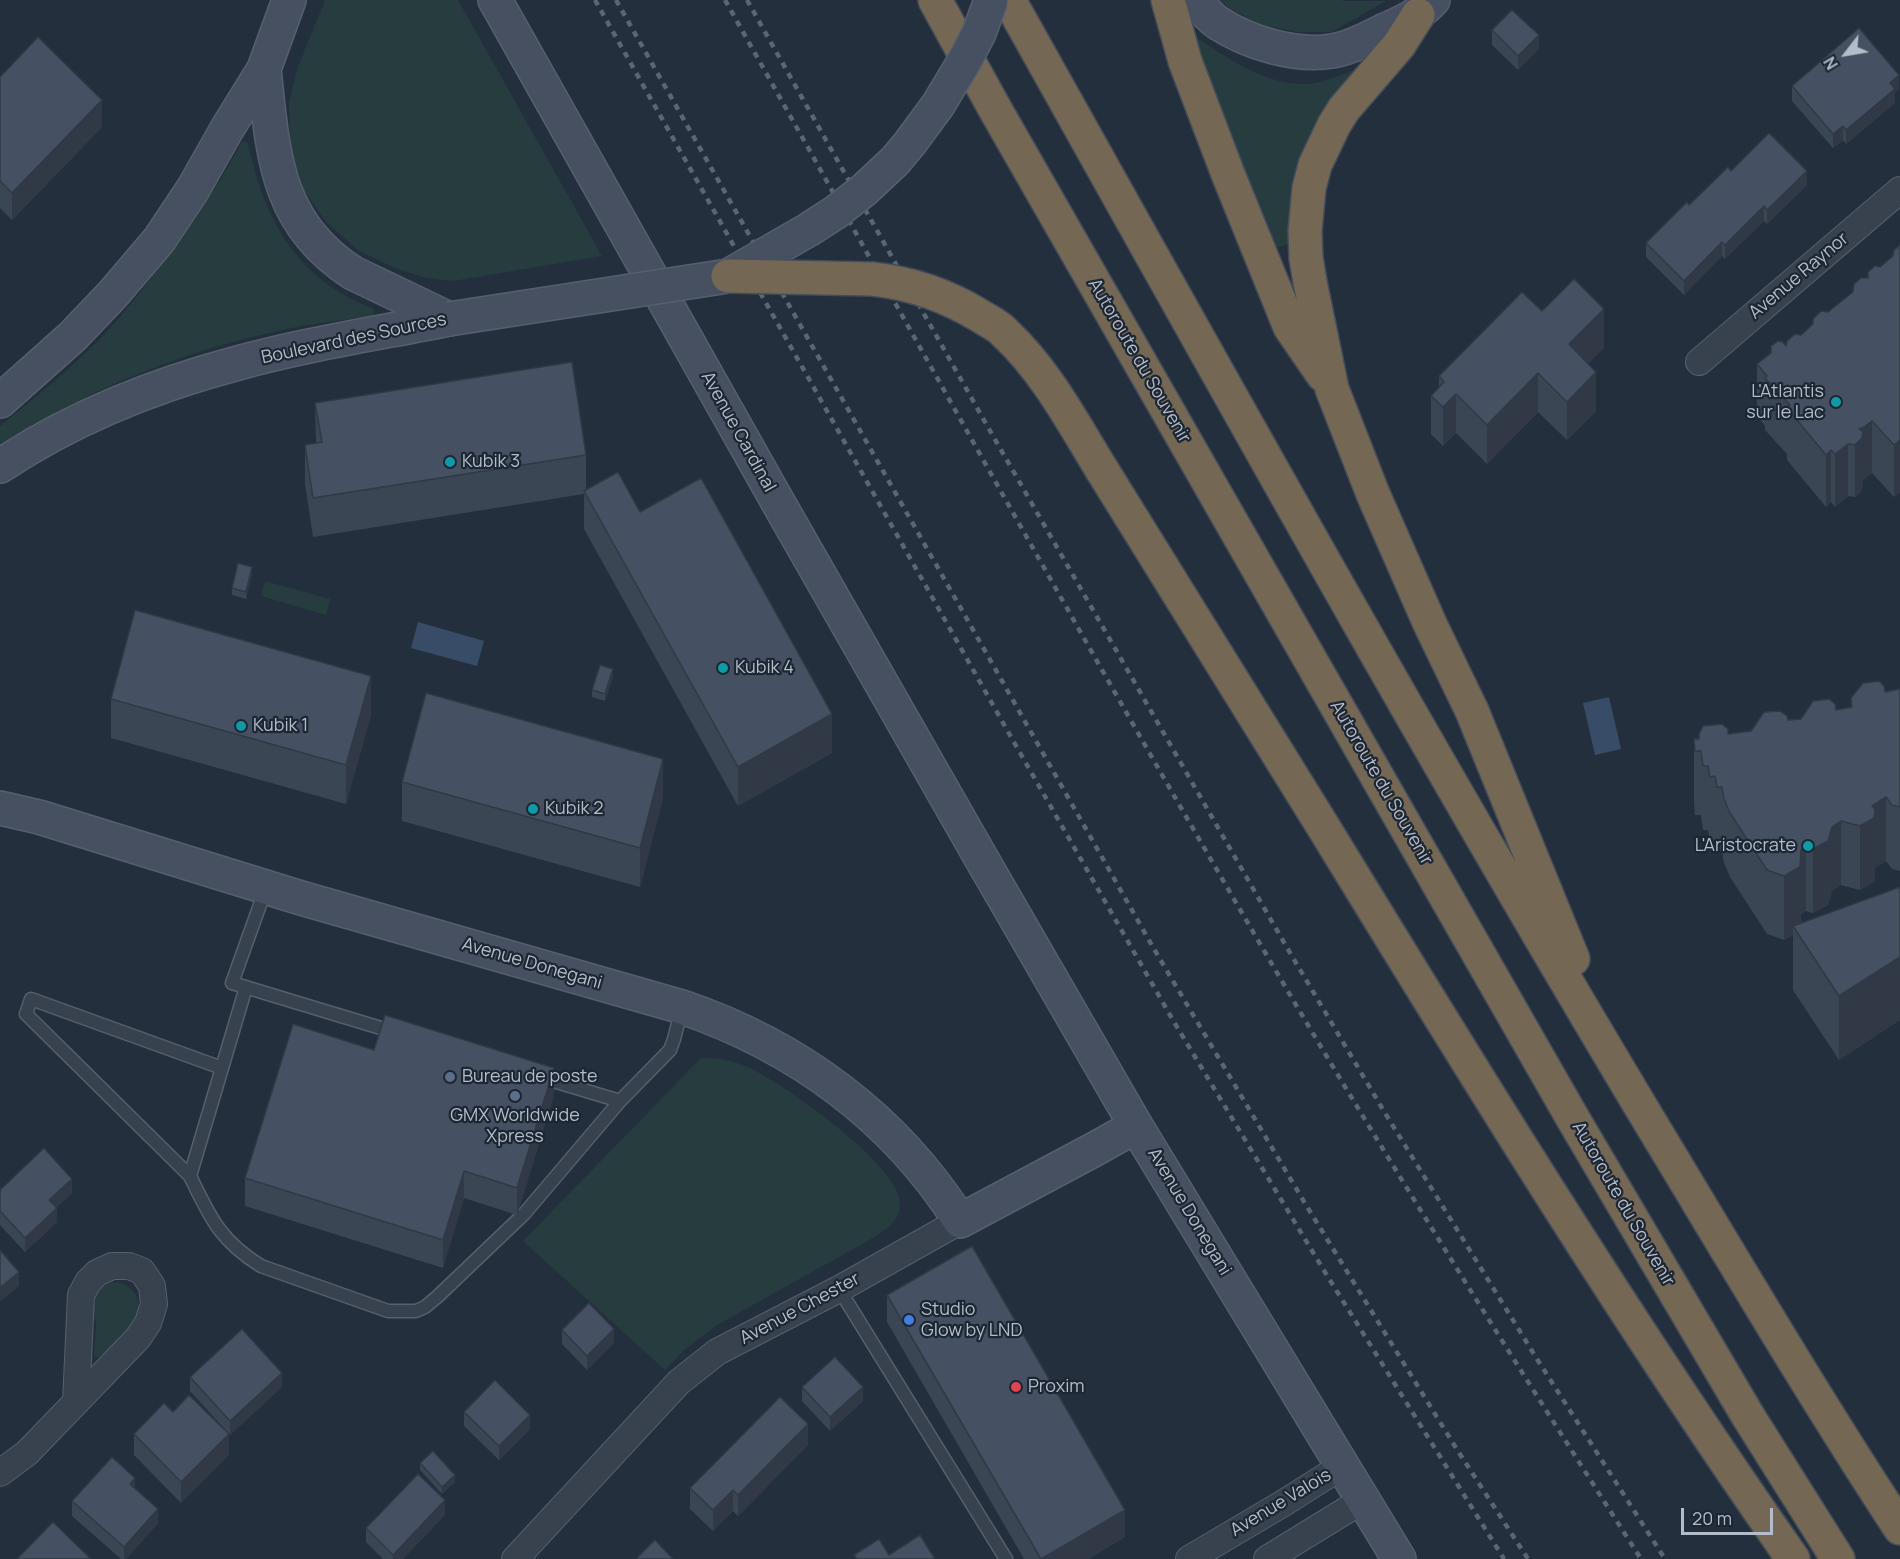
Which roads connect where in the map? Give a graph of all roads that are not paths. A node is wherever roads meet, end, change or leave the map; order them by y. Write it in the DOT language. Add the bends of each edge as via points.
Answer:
graph roads {
  1 [pos="289,0"];
  2 [pos="495,0"];
  3 [pos="935,0"];
  4 [pos="991,0"];
  5 [pos="1009,0"];
  6 [pos="1168,0"];
  7 [pos="1196,0"];
  8 [pos="1426,7"];
  9 [pos="264,69"];
  10 [pos="1900,190"];
  11 [pos="728,276"];
  12 [pos="449,319"];
  13 [pos="1699,362"];
  14 [pos="1332,389"];
  15 [pos="0,401"];
  16 [pos="0,466"];
  17 [pos="0,801"];
  18 [pos="0,808"];
  19 [pos="39,817"];
  20 [pos="984,863"];
  21 [pos="267,887"];
  22 [pos="246,987"];
  23 [pos="682,1007"];
  24 [pos="404,1035"];
  25 [pos="1614,1061"];
  26 [pos="222,1068"];
  27 [pos="532,1074"];
  28 [pos="620,1101"];
  29 [pos="1136,1126"];
  30 [pos="190,1176"];
  31 [pos="960,1221"];
  32 [pos="839,1289"];
  33 [pos="76,1402"];
  34 [pos="1342,1466"];
  35 [pos="0,1473"];
  36 [pos="1363,1500"];
  37 [pos="1900,1528"];
  38 [pos="515,1559"];
  39 [pos="1006,1559"];
  40 [pos="1189,1559"];
  41 [pos="1267,1559"];
  42 [pos="1399,1559"];
  43 [pos="1793,1559"];
  44 [pos="1838,1559"];
  1 -- 9 [label="main road"];
  2 -- 20 [label="main road, Avenue Cardinal"];
  3 -- 44 [label="highway, Autoroute du Souvenir" via="1572,1117 1748,1416"];
  4 -- 11 [label="main road, bridge" via="979,33 949,88 895,161 836,212"];
  5 -- 25 [label="highway" via="1245,421"];
  6 -- 14 [label="highway" via="1185,61 1290,327"];
  7 -- 8 [label="main road" via="1216,22 1234,32 1271,46 1311,52 1351,45"];
  8 -- 14 [label="highway" via="1334,125 1309,188 1306,258"];
  9 -- 12 [label="main road" via="281,182 296,217 309,235 339,264"];
  9 -- 15 [label="main road" via="194,189 159,240 86,322"];
  10 -- 13 [label="street, Avenue Raynor"];
  11 -- 12 [label="main road, Boulevard des Sources, bridge"];
  11 -- 43 [label="highway, bridge" via="872,279 937,293 1003,330 1034,363 1548,1188"];
  12 -- 16 [label="main road, Boulevard des Sources" via="250,360 173,383 68,426"];
  14 -- 25 [label="highway" via="1391,537 1472,711"];
  17 -- 19 [label="main road"];
  18 -- 19 [label="main road"];
  19 -- 21 [label="main road, Avenue Donegani"];
  20 -- 29 [label="main road, Avenue Donegani"];
  21 -- 22 [label="lane" via="232,983"];
  21 -- 23 [label="main road, Avenue Donegani"];
  22 -- 24 [label="lane"];
  22 -- 26 [label="lane"];
  23 -- 28 [label="lane" via="670,1050"];
  23 -- 31 [label="main road, Avenue Donegani" via="771,1045 849,1097 909,1151"];
  25 -- 37 [label="highway"];
  26 -- 30 [label="lane"];
  26 -- 30 [label="lane" via="31,999 26,1014"];
  27 -- 28 [label="lane"];
  28 -- 30 [label="lane" via="524,1214 437,1297 416,1311 388,1311 261,1266 233,1247 216,1228"];
  29 -- 31 [label="main road, Avenue Chester"];
  29 -- 34 [label="main road, Avenue Donegani"];
  31 -- 32 [label="street, Avenue Chester"];
  32 -- 38 [label="street, Avenue Chester" via="717,1352 679,1383"];
  32 -- 39 [label="lane"];
  33 -- 33 [label="street" via="81,1295 88,1281 112,1266 142,1271 152,1286 154,1304 148,1323"];
  33 -- 35 [label="street" via="27,1454"];
  34 -- 36 [label="main road, Avenue Donegani"];
  34 -- 40 [label="street, Avenue Valois"];
  36 -- 41 [label="street"];
  36 -- 42 [label="main road, Avenue Donegani"];
}
